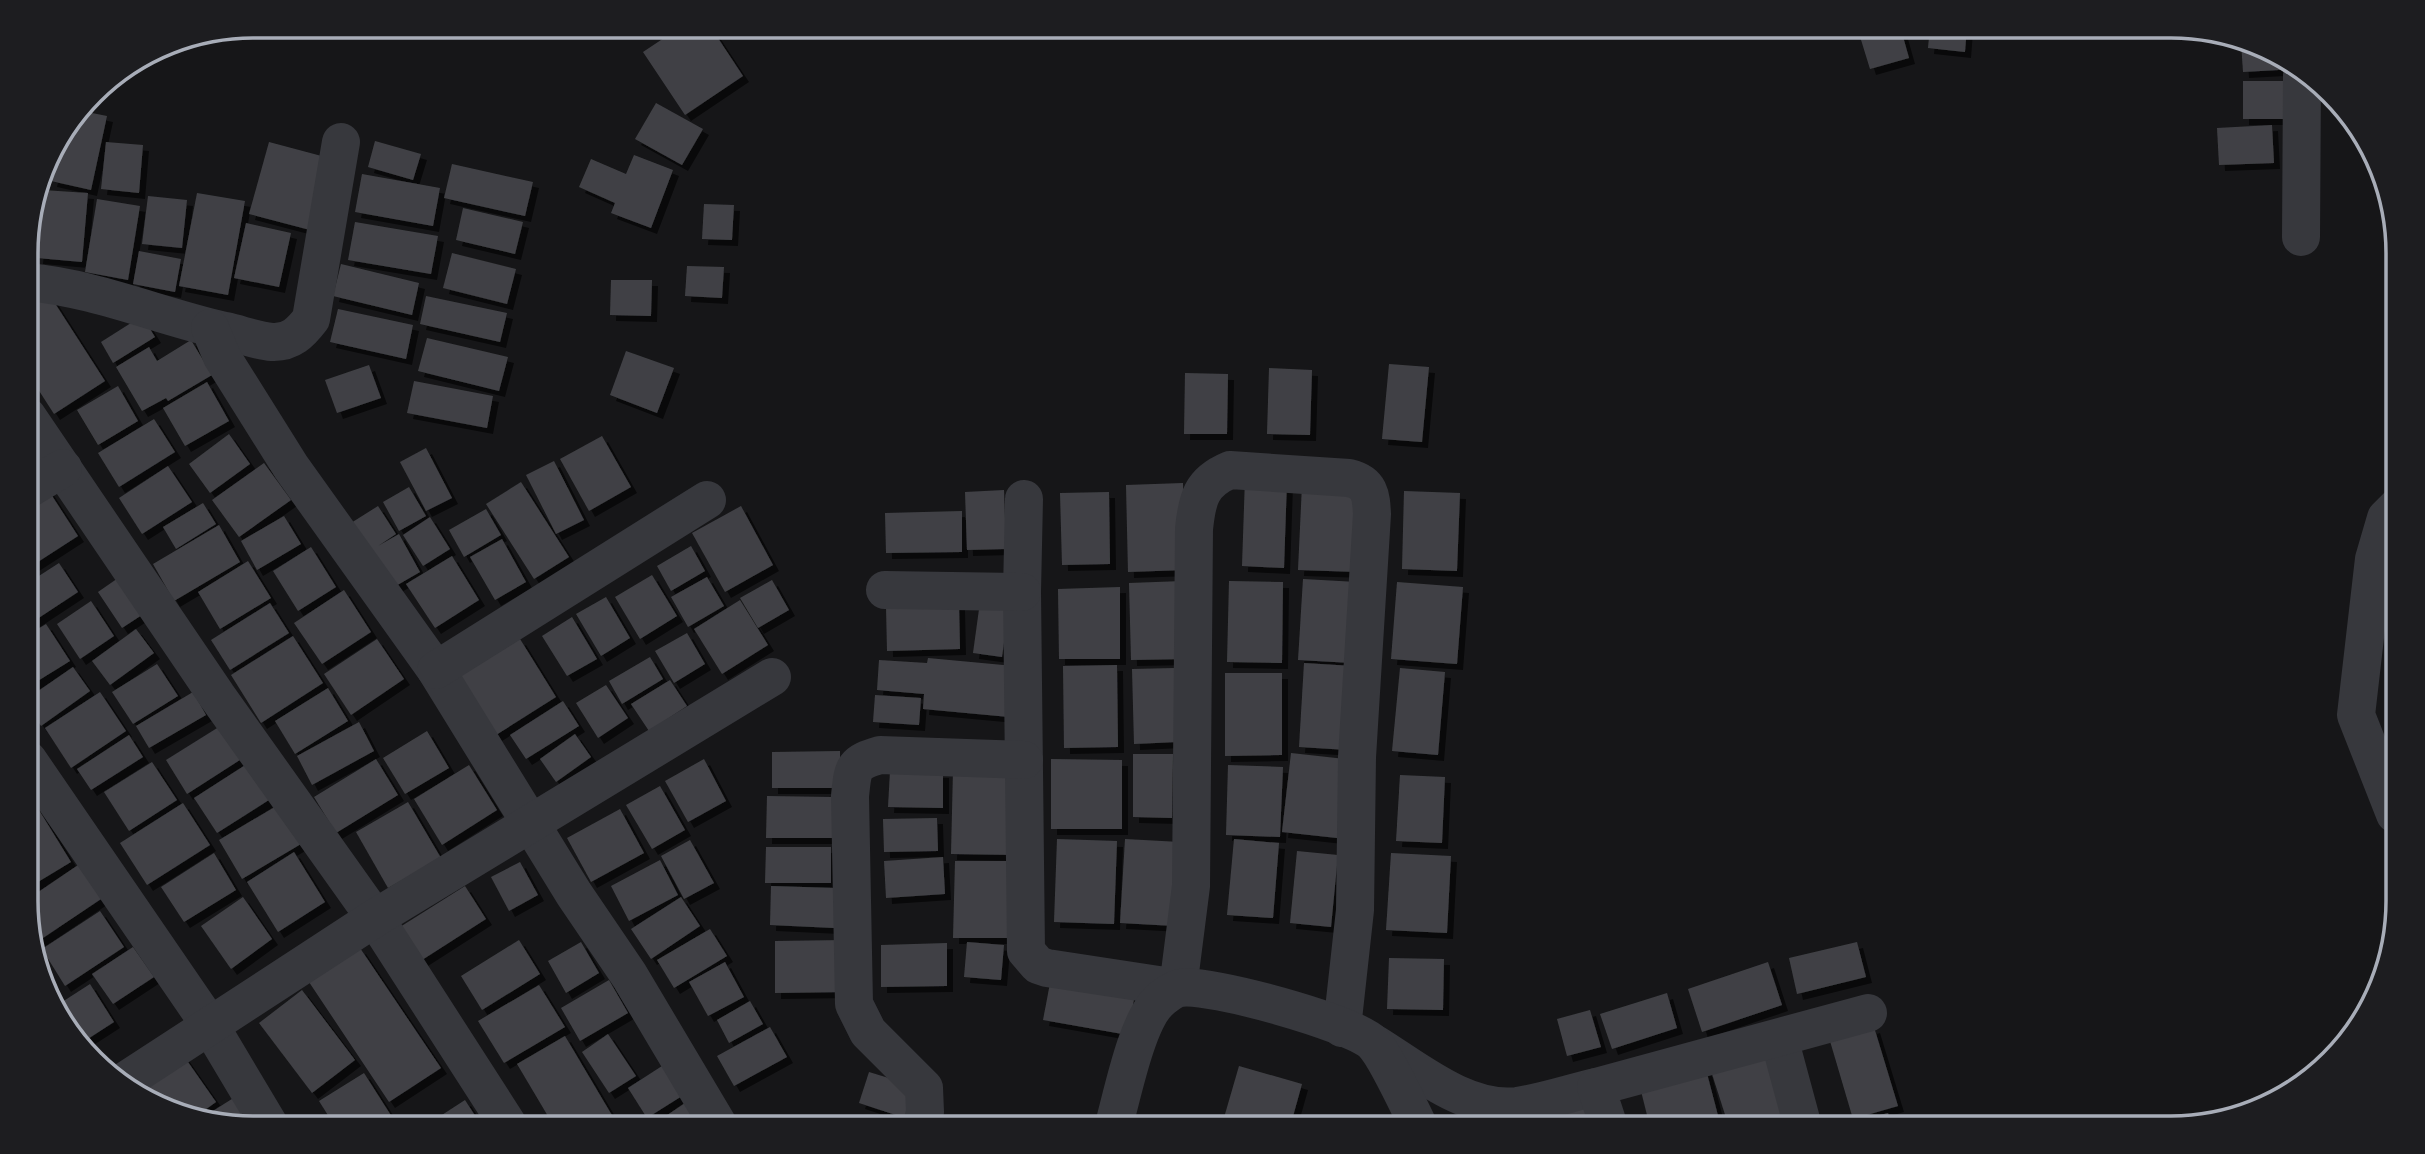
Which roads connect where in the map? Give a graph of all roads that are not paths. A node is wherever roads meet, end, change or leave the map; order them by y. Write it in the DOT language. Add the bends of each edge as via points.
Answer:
graph roads {
  1 [pos="2302,83"];
  2 [pos="341,142"];
  3 [pos="2301,237"];
  4 [pos="39,285"];
  5 [pos="211,328"];
  6 [pos="39,433"];
  7 [pos="63,468"];
  8 [pos="39,483"];
  9 [pos="1024,499"];
  10 [pos="707,500"];
  11 [pos="2386,518"];
  12 [pos="885,590"];
  13 [pos="1022,592"];
  14 [pos="436,670"];
  15 [pos="772,677"];
  16 [pos="1024,760"];
  17 [pos="39,776"];
  18 [pos="2386,791"];
  19 [pos="531,822"];
  20 [pos="375,918"];
  21 [pos="1178,988"];
  22 [pos="1868,1013"];
  23 [pos="209,1024"];
  24 [pos="1358,1035"];
  25 [pos="1779,1038"];
  26 [pos="131,1077"];
  27 [pos="1596,1087"];
  28 [pos="1474,1101"];
  29 [pos="1411,1115"];
  30 [pos="1446,1115"];
  31 [pos="1605,1115"];
  32 [pos="1800,1115"];
  33 [pos="264,1116"];
  34 [pos="502,1116"];
  35 [pos="713,1116"];
  36 [pos="924,1116"];
  37 [pos="1117,1116"];
  1 -- 3 [label="street"];
  2 -- 5 [label="street" via="311,319 300,333 272,342"];
  4 -- 5 [label="street" via="136,305"];
  5 -- 14 [label="street" via="222,356 291,467"];
  6 -- 7 [label="street"];
  7 -- 8 [label="street"];
  7 -- 20 [label="street"];
  9 -- 13 [label="street"];
  10 -- 14 [label="street"];
  11 -- 18 [label="street" via="2374,559 2356,715"];
  12 -- 13 [label="street"];
  13 -- 16 [label="street"];
  14 -- 19 [label="street"];
  15 -- 19 [label="street"];
  16 -- 21 [label="street" via="1026,951 1046,968"];
  16 -- 36 [label="street" via="880,755 861,761 853,770 854,1004 869,1032 924,1088"];
  17 -- 23 [label="street"];
  19 -- 20 [label="street"];
  19 -- 35 [label="street"];
  20 -- 23 [label="street"];
  20 -- 34 [label="street"];
  21 -- 24 [label="street" via="1230,993"];
  21 -- 24 [label="street" via="1191,886 1194,529 1200,491 1230,470 1362,481 1369,490 1372,514 1357,757"];
  21 -- 37 [label="street" via="1157,1003 1145,1023"];
  22 -- 25 [label="street"];
  23 -- 26 [label="street"];
  23 -- 33 [label="street"];
  24 -- 28 [label="street"];
  24 -- 29 [label="street"];
  25 -- 27 [label="street"];
  25 -- 32 [label="street"];
  27 -- 28 [label="street" via="1514,1106"];
  27 -- 31 [label="street"];
  28 -- 30 [label="street"];
}
